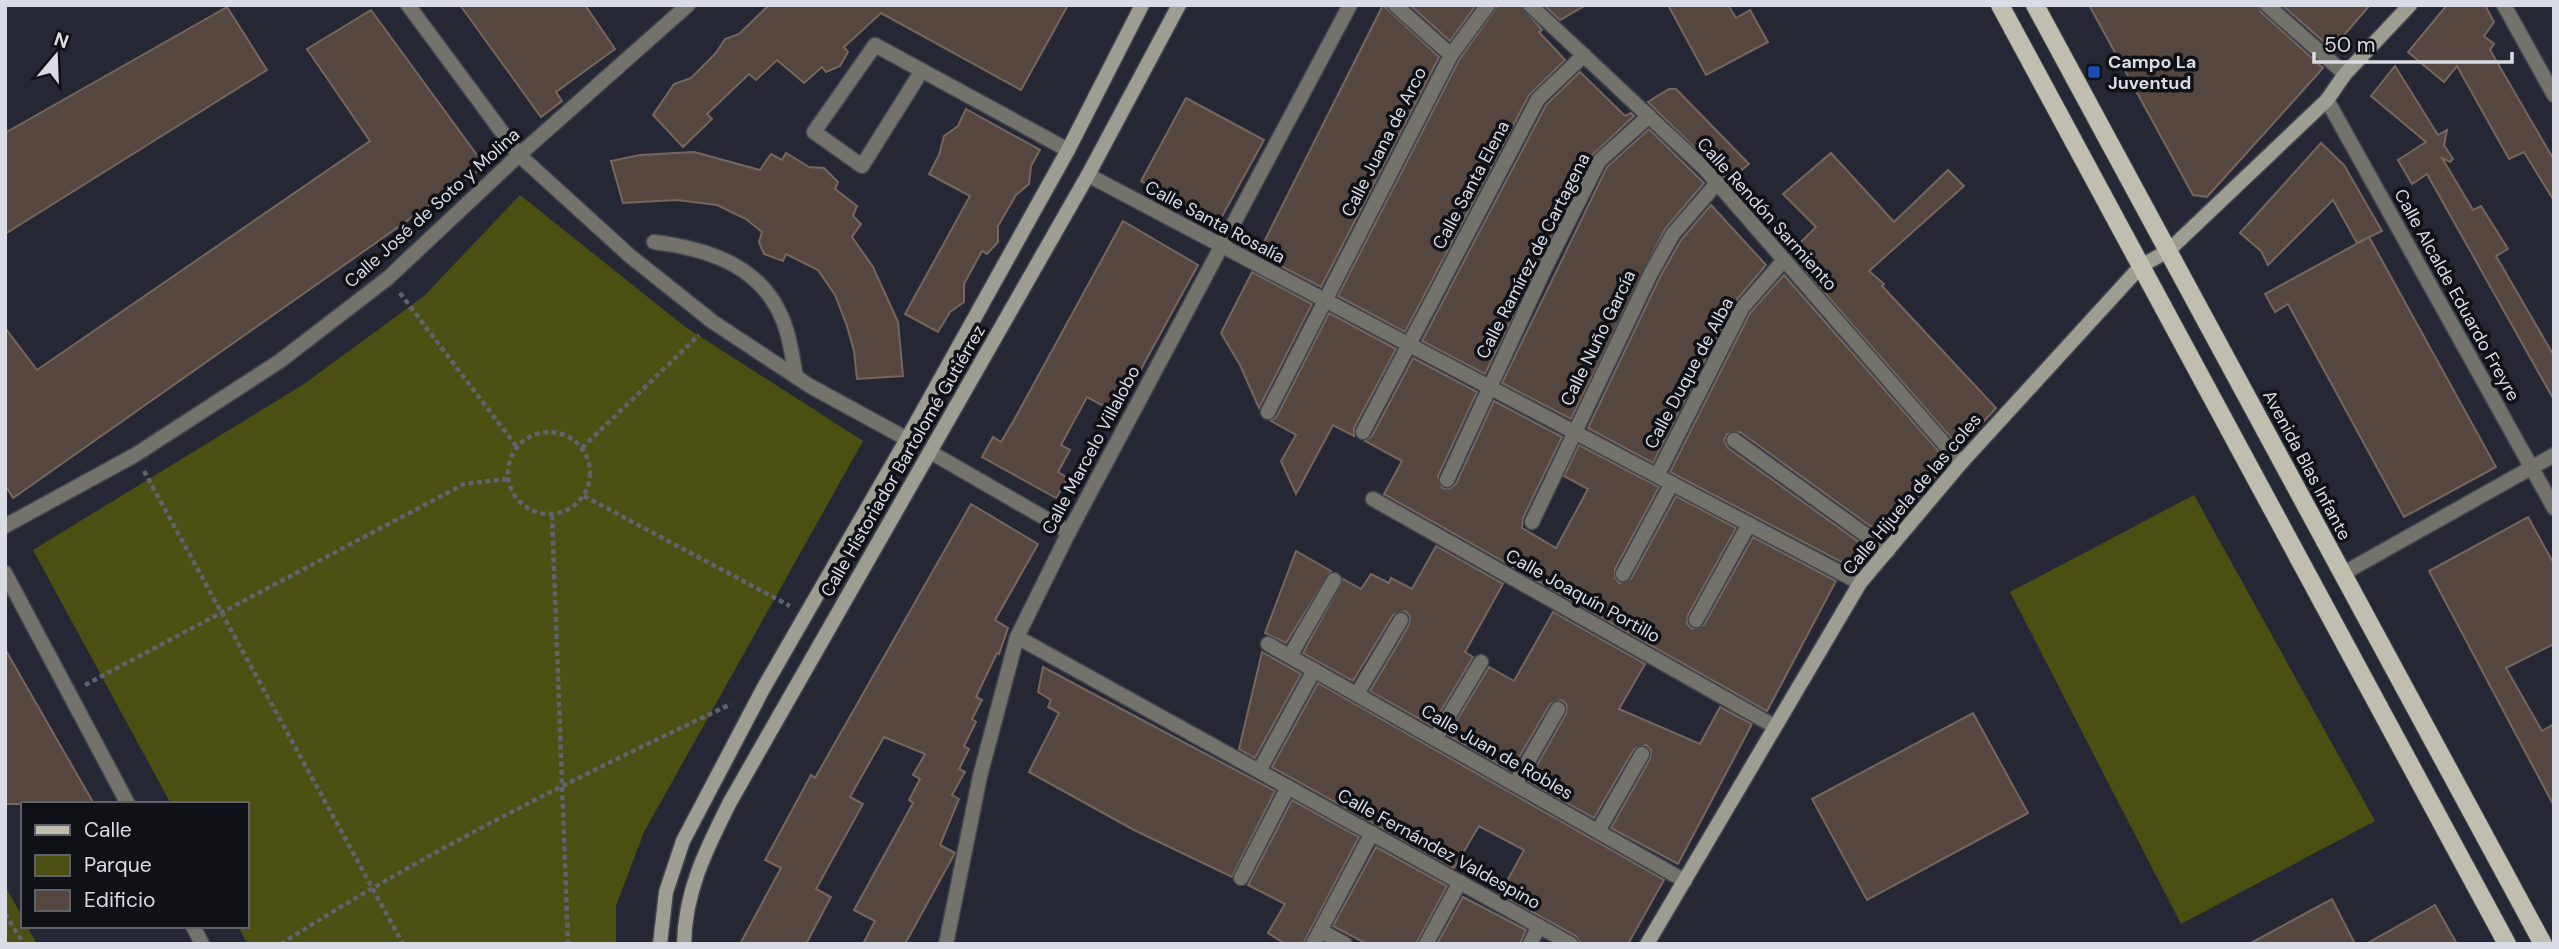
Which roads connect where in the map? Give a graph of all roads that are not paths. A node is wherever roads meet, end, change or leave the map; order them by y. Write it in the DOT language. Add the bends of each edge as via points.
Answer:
graph roads {
  1 [pos="408,5"];
  2 [pos="688,5"];
  3 [pos="1142,5"];
  4 [pos="1179,5"];
  5 [pos="1350,5"];
  6 [pos="1395,5"];
  7 [pos="1488,5"];
  8 [pos="1530,5"];
  9 [pos="2000,5"];
  10 [pos="2035,5"];
  11 [pos="2267,5"];
  12 [pos="2410,5"];
  13 [pos="2504,5"];
  14 [pos="1451,55"];
  15 [pos="1584,55"];
  16 [pos="921,72"];
  17 [pos="2345,74"];
  18 [pos="2554,95"];
  19 [pos="2328,100"];
  20 [pos="1649,116"];
  21 [pos="1068,150"];
  22 [pos="519,155"];
  23 [pos="1088,176"];
  24 [pos="1717,183"];
  25 [pos="654,242"];
  26 [pos="1220,247"];
  27 [pos="2168,251"];
  28 [pos="1784,260"];
  29 [pos="2141,266"];
  30 [pos="1324,303"];
  31 [pos="1408,346"];
  32 [pos="796,377"];
  33 [pos="1489,388"];
  34 [pos="1268,412"];
  35 [pos="1574,430"];
  36 [pos="1363,432"];
  37 [pos="908,439"];
  38 [pos="1734,440"];
  39 [pos="932,453"];
  40 [pos="2554,456"];
  41 [pos="1961,463"];
  42 [pos="2531,468"];
  43 [pos="1658,474"];
  44 [pos="1447,480"];
  45 [pos="1672,483"];
  46 [pos="1373,499"];
  47 [pos="2554,508"];
  48 [pos="1532,522"];
  49 [pos="1749,524"];
  50 [pos="5,526"];
  51 [pos="1069,532"];
  52 [pos="1888,551"];
  53 [pos="5,573"];
  54 [pos="1623,574"];
  55 [pos="2342,574"];
  56 [pos="1334,580"];
  57 [pos="1860,583"];
  58 [pos="1401,620"];
  59 [pos="1696,621"];
  60 [pos="1017,637"];
  61 [pos="1268,644"];
  62 [pos="1290,656"];
  63 [pos="1482,662"];
  64 [pos="1314,670"];
  65 [pos="1357,695"];
  66 [pos="1558,709"];
  67 [pos="1774,726"];
  68 [pos="1435,739"];
  69 [pos="1642,754"];
  70 [pos="1259,771"];
  71 [pos="1515,784"];
  72 [pos="1288,787"];
  73 [pos="127,802"];
  74 [pos="1598,831"];
  75 [pos="1372,834"];
  76 [pos="1241,878"];
  77 [pos="1685,881"];
  78 [pos="1460,882"];
  79 [pos="1539,926"];
  80 [pos="194,928"];
  81 [pos="1317,937"];
  82 [pos="202,944"];
  83 [pos="660,944"];
  84 [pos="684,944"];
  85 [pos="946,944"];
  86 [pos="1345,944"];
  87 [pos="1426,944"];
  88 [pos="1530,944"];
  89 [pos="1572,944"];
  90 [pos="1647,944"];
  91 [pos="2507,944"];
  92 [pos="2543,944"];
  1 -- 22 [label="street"];
  2 -- 22 [label="street, Calle José de Soto y Molina"];
  3 -- 21 [label="street, Calle Historiador Bartolomé Gutiérrez"];
  4 -- 23 [label="street, Calle Historiador Bartolomé Gutiérrez"];
  5 -- 26 [label="street, Calle Marcelo Villalobo"];
  6 -- 14 [label="street"];
  7 -- 14 [label="street, Calle Juana de Arco"];
  8 -- 15 [label="street, Calle Rendón Sarmiento"];
  9 -- 29 [label="main road"];
  10 -- 27 [label="main road, Avenida Blas Infante"];
  11 -- 17 [label="street"];
  12 -- 17 [label="street, Calle Hijuela de las coles"];
  13 -- 18 [label="street"];
  14 -- 30 [label="street, Calle Juana de Arco"];
  15 -- 20 [label="street, Calle Rendón Sarmiento"];
  15 -- 31 [label="street, Calle Santa Elena" via="1538,99"];
  16 -- 16 [label="street" via="875,46 814,132 862,166"];
  16 -- 21 [label="street"];
  17 -- 19 [label="street, Calle Hijuela de las coles"];
  19 -- 27 [label="street, Calle Hijuela de las coles"];
  19 -- 42 [label="street, Calle Alcalde Eduardo Freyre"];
  20 -- 24 [label="street, Calle Rendón Sarmiento"];
  20 -- 33 [label="street, Calle Ramírez de Cartagena" via="1599,161"];
  21 -- 37 [label="street, Calle Historiador Bartolomé Gutiérrez"];
  22 -- 32 [label="street" via="630,256 713,322"];
  22 -- 50 [label="street, Calle José de Soto y Molina" via="388,278 279,360 135,455"];
  23 -- 26 [label="street, Calle Santa Rosalía"];
  23 -- 39 [label="street, Calle Historiador Bartolomé Gutiérrez"];
  24 -- 28 [label="street, Calle Rendón Sarmiento"];
  24 -- 35 [label="street, Calle Nuño García" via="1673,234"];
  25 -- 32 [label="street" via="690,246 726,258 750,276 786,327"];
  26 -- 30 [label="street, Calle Santa Rosalía"];
  26 -- 51 [label="street, Calle Marcelo Villalobo"];
  27 -- 29 [label="street, Calle Hijuela de las coles"];
  27 -- 55 [label="main road, Avenida Blas Infante"];
  28 -- 41 [label="street, Calle Rendón Sarmiento"];
  28 -- 43 [label="street, Calle Duque de Alba" via="1742,308"];
  29 -- 41 [label="street, Calle Hijuela de las coles"];
  29 -- 91 [label="main road"];
  30 -- 31 [label="street, Calle Santa Rosalía"];
  30 -- 34 [label="street, Calle Juana de Arco"];
  31 -- 33 [label="street, Calle Santa Rosalía"];
  31 -- 36 [label="street, Calle Santa Elena"];
  32 -- 37 [label="street"];
  33 -- 35 [label="street, Calle Santa Rosalía"];
  33 -- 44 [label="street, Calle Ramírez de Cartagena"];
  35 -- 43 [label="street, Calle Santa Rosalía"];
  35 -- 48 [label="street, Calle Nuño García"];
  37 -- 83 [label="street, Calle Historiador Bartolomé Gutiérrez" via="763,689 683,841 666,892"];
  38 -- 52 [label="street"];
  39 -- 51 [label="street"];
  39 -- 84 [label="street, Calle Historiador Bartolomé Gutiérrez" via="730,802 696,870"];
  40 -- 42 [label="street"];
  41 -- 52 [label="street, Calle Hijuela de las coles"];
  42 -- 47 [label="street, Calle Alcalde Eduardo Freyre"];
  42 -- 55 [label="street"];
  43 -- 45 [label="street, Calle Santa Rosalía"];
  45 -- 49 [label="street, Calle Santa Rosalía"];
  45 -- 54 [label="street"];
  46 -- 67 [label="street, Calle Joaquín Portillo"];
  49 -- 57 [label="street, Calle Santa Rosalía"];
  49 -- 59 [label="street"];
  51 -- 60 [label="street, Calle Marcelo Villalobo"];
  52 -- 57 [label="street, Calle Hijuela de las coles"];
  53 -- 73 [label="street"];
  55 -- 92 [label="main road, Avenida Blas Infante"];
  56 -- 62 [label="street"];
  57 -- 67 [label="street, Calle Hijuela de las coles"];
  58 -- 65 [label="street"];
  60 -- 70 [label="street, Calle Fernández Valdespino"];
  60 -- 85 [label="street, Calle Marcelo Villalobo" via="980,776"];
  61 -- 62 [label="street, Calle Juan de Robles"];
  62 -- 64 [label="street, Calle Juan de Robles"];
  63 -- 68 [label="street"];
  64 -- 65 [label="street, Calle Juan de Robles"];
  64 -- 70 [label="street"];
  65 -- 68 [label="street, Calle Juan de Robles"];
  66 -- 71 [label="street"];
  67 -- 77 [label="street, Calle Hijuela de las coles"];
  68 -- 71 [label="street, Calle Juan de Robles"];
  69 -- 74 [label="street"];
  70 -- 72 [label="street, Calle Fernández Valdespino"];
  71 -- 74 [label="street, Calle Juan de Robles"];
  72 -- 75 [label="street, Calle Fernández Valdespino"];
  72 -- 76 [label="street"];
  74 -- 77 [label="street, Calle Juan de Robles"];
  75 -- 78 [label="street, Calle Fernández Valdespino"];
  75 -- 81 [label="street"];
  77 -- 90 [label="street, Calle Hijuela de las coles"];
  78 -- 79 [label="street, Calle Fernández Valdespino"];
  78 -- 87 [label="street"];
  79 -- 88 [label="street"];
  79 -- 89 [label="street, Calle Fernández Valdespino"];
  80 -- 82 [label="street"];
  81 -- 86 [label="street"];
}
